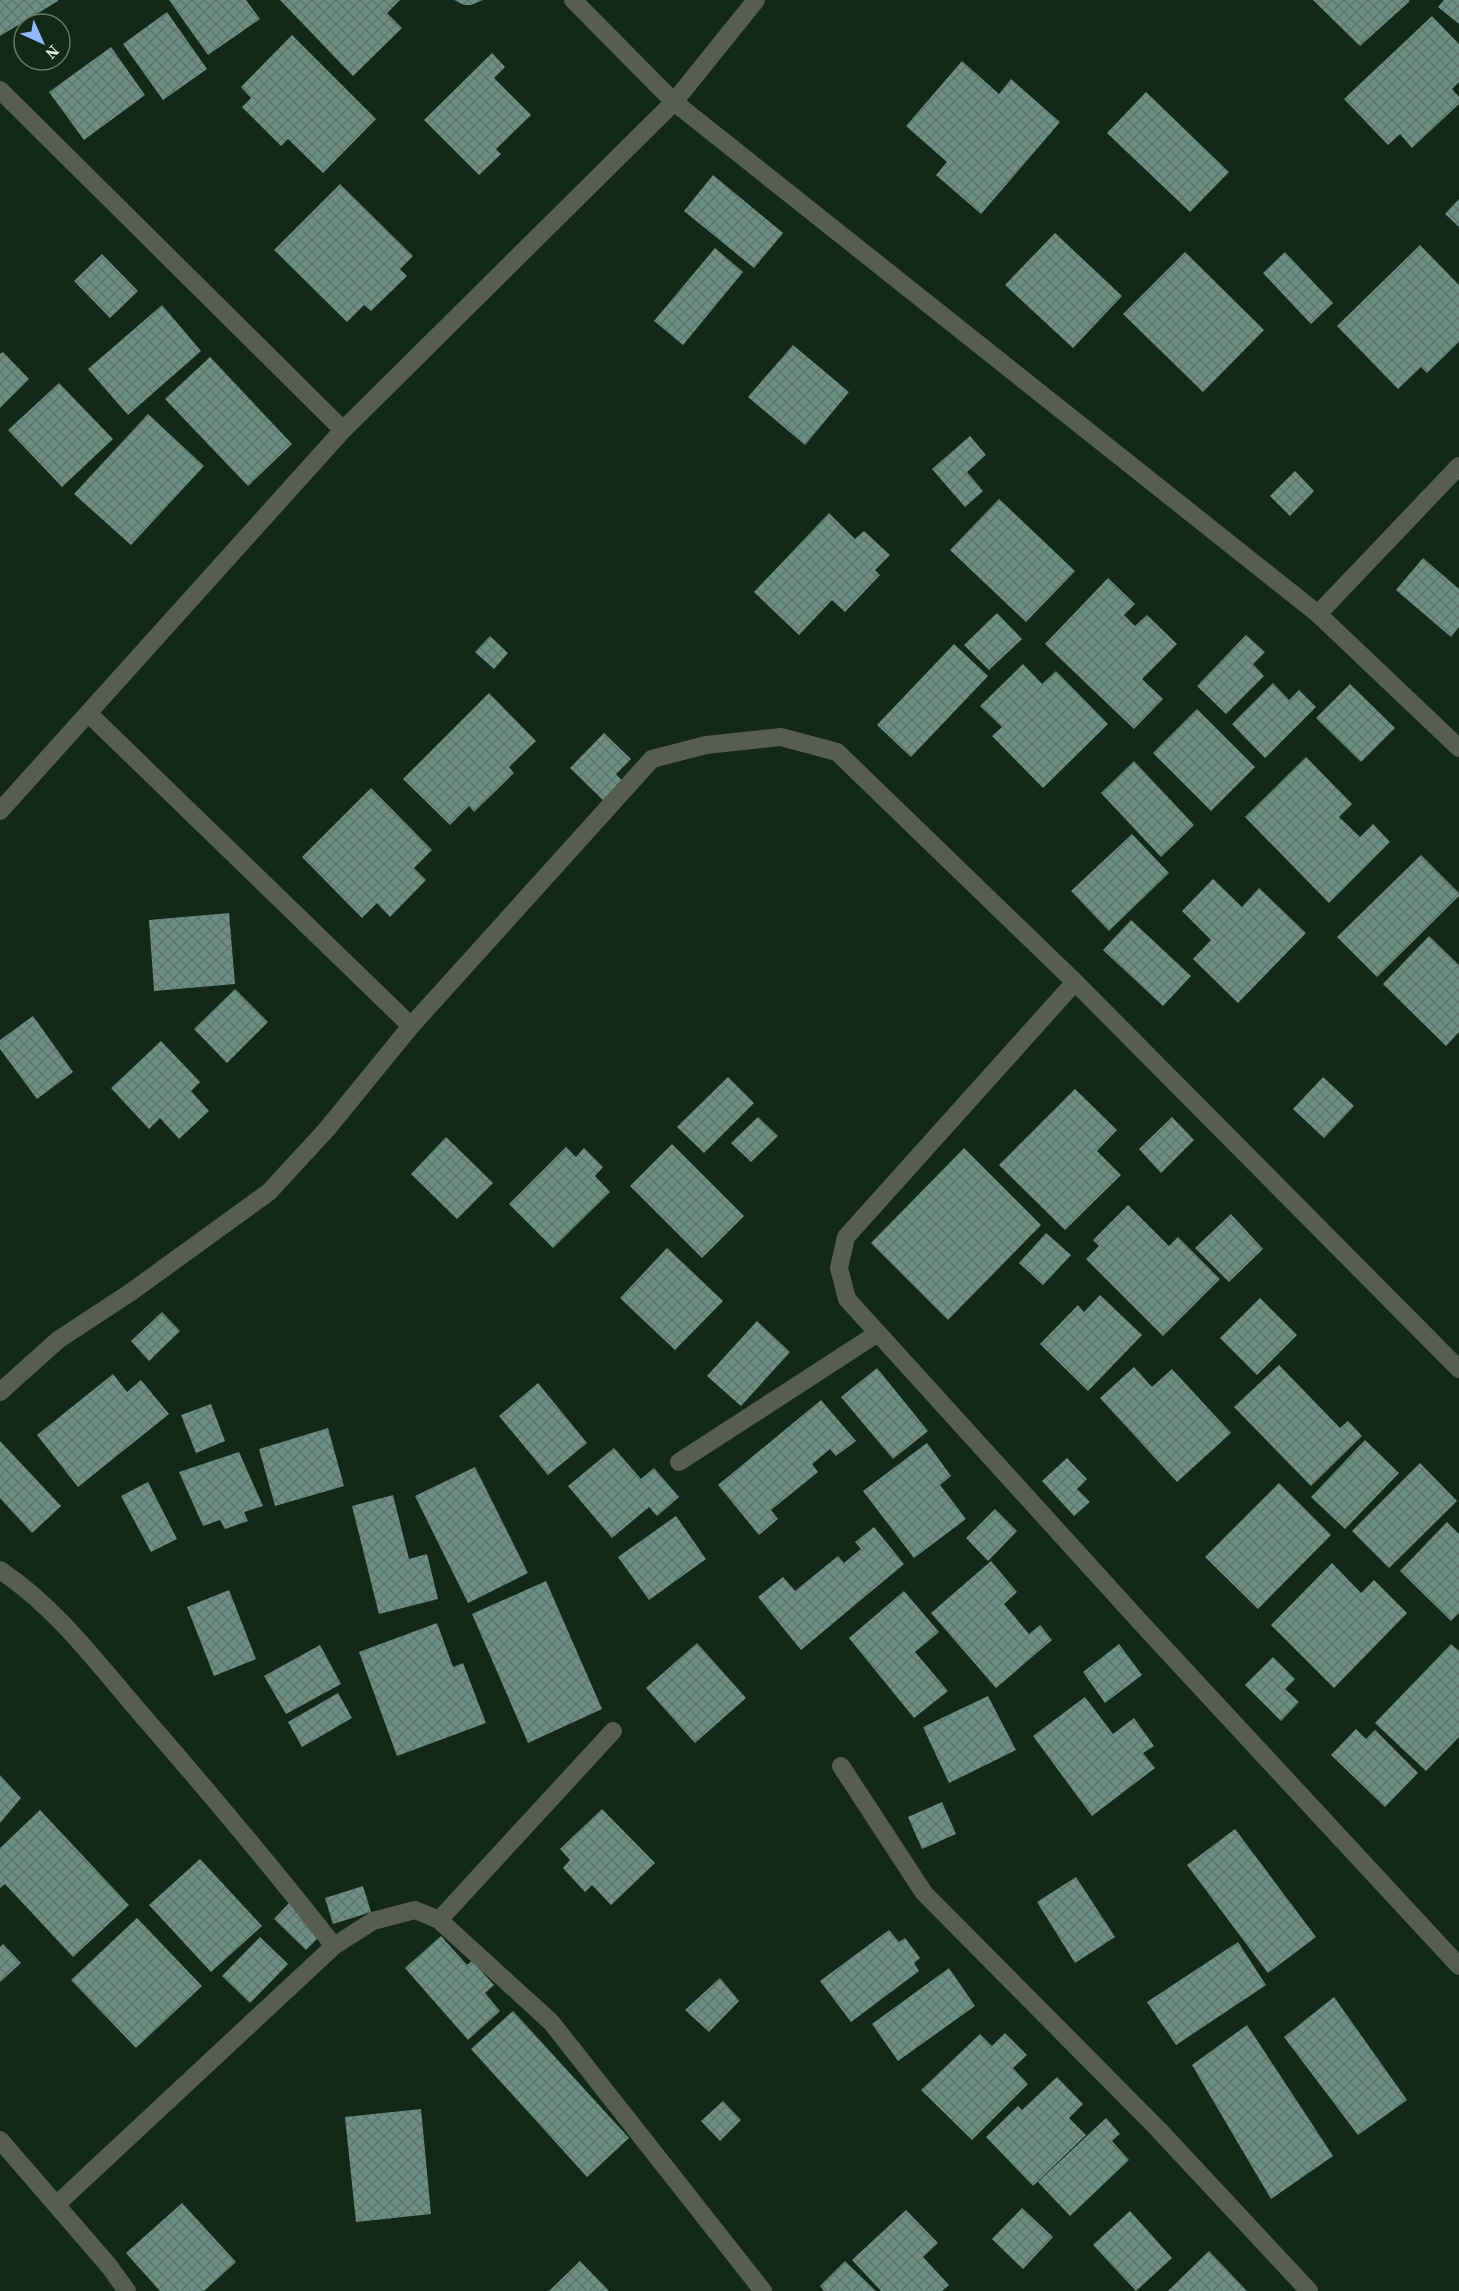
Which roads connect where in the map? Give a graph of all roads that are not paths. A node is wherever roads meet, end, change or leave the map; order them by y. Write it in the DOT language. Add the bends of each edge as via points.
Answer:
graph roads {
  1 [pos="573,0"];
  2 [pos="756,0"];
  3 [pos="0,90"];
  4 [pos="674,102"];
  5 [pos="343,430"];
  6 [pos="1459,466"];
  7 [pos="1318,614"];
  8 [pos="88,713"];
  9 [pos="1459,748"];
  10 [pos="6,791"];
  11 [pos="0,811"];
  12 [pos="1075,982"];
  13 [pos="411,1026"];
  14 [pos="878,1334"];
  15 [pos="1459,1369"];
  16 [pos="0,1392"];
  17 [pos="679,1462"];
  18 [pos="0,1570"];
  19 [pos="613,1731"];
  20 [pos="841,1766"];
  21 [pos="439,1920"];
  22 [pos="334,1946"];
  23 [pos="1459,1966"];
  24 [pos="0,2140"];
  25 [pos="56,2205"];
  26 [pos="127,2291"];
  27 [pos="763,2291"];
  28 [pos="1309,2291"];
  1 -- 4 [label="street"];
  2 -- 4 [label="street"];
  3 -- 5 [label="street"];
  4 -- 5 [label="street"];
  4 -- 7 [label="street"];
  5 -- 8 [label="street"];
  6 -- 7 [label="street"];
  7 -- 9 [label="street"];
  8 -- 10 [label="street"];
  8 -- 13 [label="street"];
  10 -- 11 [label="street"];
  12 -- 13 [label="street" via="837,752 781,737 706,745 652,759"];
  12 -- 14 [label="street" via="846,1237 839,1268 847,1299"];
  12 -- 15 [label="street"];
  13 -- 16 [label="street" via="327,1129 269,1192 58,1340"];
  14 -- 17 [label="street"];
  14 -- 23 [label="street"];
  18 -- 22 [label="street" via="28,1588 71,1632"];
  19 -- 21 [label="street"];
  20 -- 28 [label="street" via="924,1893 1158,2128"];
  21 -- 22 [label="street" via="415,1910 373,1921"];
  21 -- 27 [label="street" via="551,2022"];
  22 -- 25 [label="street"];
  24 -- 25 [label="street"];
  25 -- 26 [label="street"];
}
